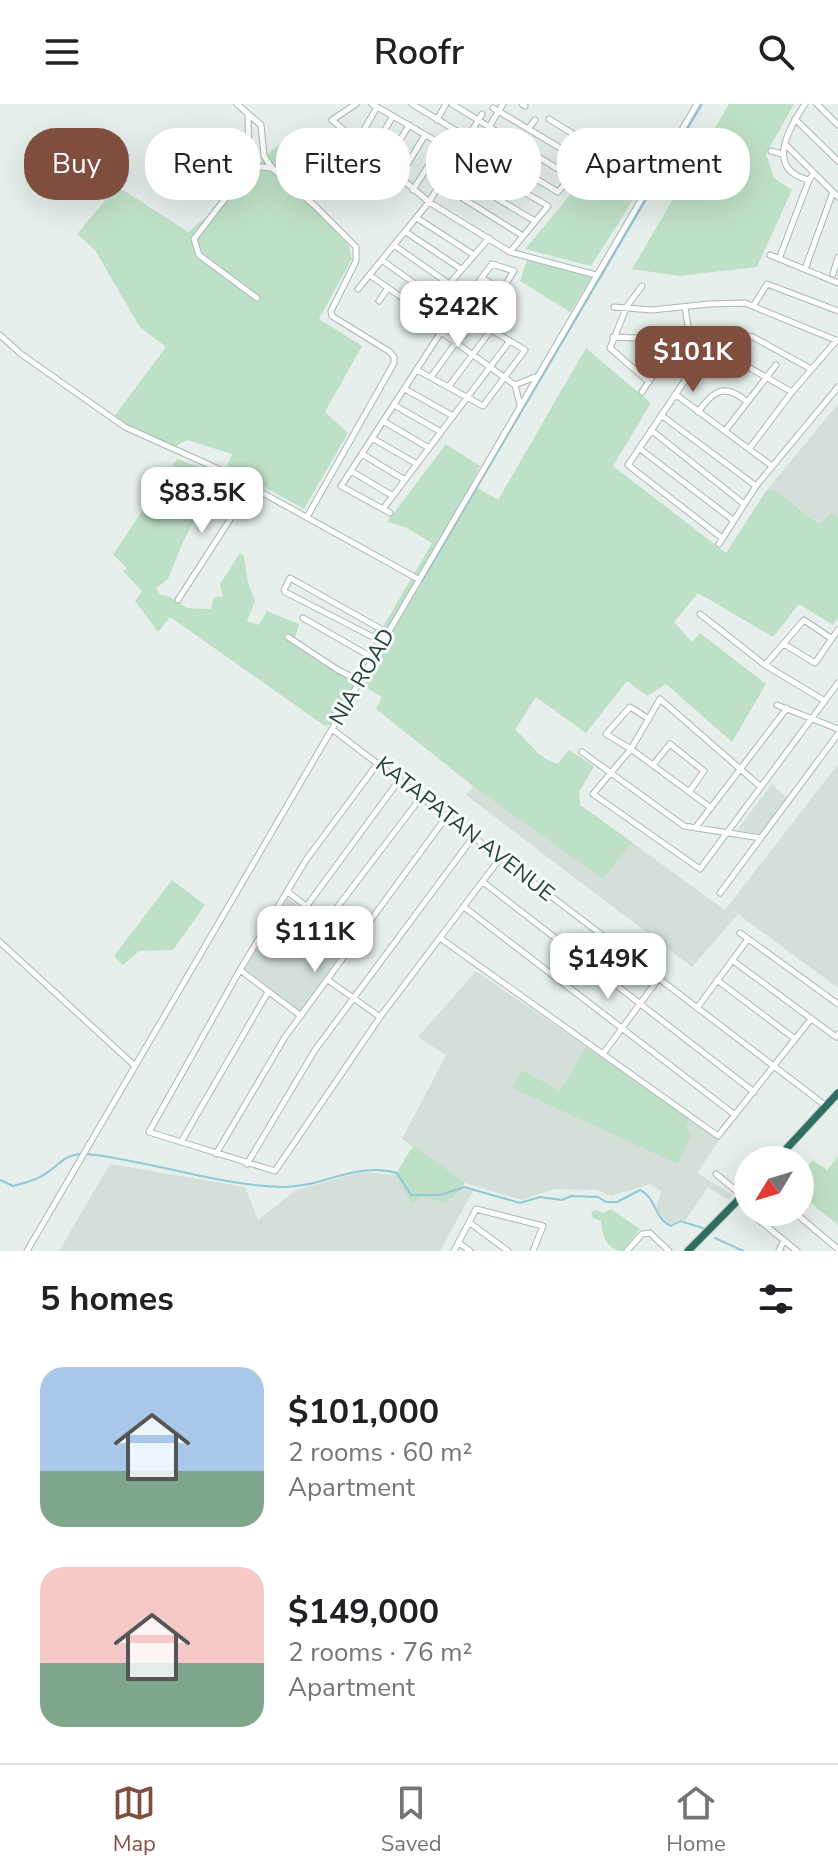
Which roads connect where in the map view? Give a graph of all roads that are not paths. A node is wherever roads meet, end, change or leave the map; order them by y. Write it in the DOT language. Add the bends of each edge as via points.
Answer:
graph roads {
  1 [pos="237,104"];
  2 [pos="356,104"];
  3 [pos="412,104"];
  4 [pos="449,104"];
  5 [pos="503,104"];
  6 [pos="697,104"];
  7 [pos="805,104"];
  8 [pos="817,104"];
  9 [pos="374,105"];
  10 [pos="495,110"];
  11 [pos="248,113"];
  12 [pos="393,116"];
  13 [pos="480,117"];
  14 [pos="549,119"];
  15 [pos="795,119"];
  16 [pos="437,120"];
  17 [pos="535,120"];
  18 [pos="409,125"];
  19 [pos="838,125"];
  20 [pos="489,127"];
  21 [pos="248,128"];
  22 [pos="341,128"];
  23 [pos="363,128"];
  24 [pos="386,128"];
  25 [pos="407,128"];
  26 [pos="450,128"];
  27 [pos="474,128"];
  28 [pos="526,128"];
  29 [pos="529,128"];
  30 [pos="566,128"];
  31 [pos="425,135"];
  32 [pos="785,144"];
  33 [pos="771,151"];
  34 [pos="783,154"];
  35 [pos="410,160"];
  36 [pos="838,161"];
  37 [pos="260,166"];
  38 [pos="272,168"];
  39 [pos="557,168"];
  40 [pos="426,169"];
  41 [pos="814,173"];
  42 [pos="809,180"];
  43 [pos="410,187"];
  44 [pos="413,190"];
  45 [pos="836,195"];
  46 [pos="224,200"];
  47 [pos="466,200"];
  48 [pos="500,200"];
  49 [pos="538,200"];
  50 [pos="429,202"];
  51 [pos="417,218"];
  52 [pos="535,221"];
  53 [pos="405,231"];
  54 [pos="523,236"];
  55 [pos="489,238"];
  56 [pos="395,246"];
  57 [pos="510,252"];
  58 [pos="474,255"];
  59 [pos="770,255"];
  60 [pos="838,257"];
  61 [pos="779,259"];
  62 [pos="383,261"];
  63 [pos="461,269"];
  64 [pos="805,269"];
  65 [pos="833,274"];
  66 [pos="596,275"];
  67 [pos="371,276"];
  68 [pos="482,278"];
  69 [pos="448,283"];
  70 [pos="838,283"];
  71 [pos="642,286"];
  72 [pos="388,288"];
  73 [pos="358,289"];
  74 [pos="503,291"];
  75 [pos="470,294"];
  76 [pos="257,298"];
  77 [pos="435,298"];
  78 [pos="379,301"];
  79 [pos="754,305"];
  80 [pos="627,306"];
  81 [pos="614,307"];
  82 [pos="685,307"];
  83 [pos="491,308"];
  84 [pos="458,310"];
  85 [pos="838,311"];
  86 [pos="473,319"];
  87 [pos="481,323"];
  88 [pos="491,330"];
  89 [pos="441,332"];
  90 [pos="0,335"];
  91 [pos="613,337"];
  92 [pos="661,340"];
  93 [pos="690,340"];
  94 [pos="837,341"];
  95 [pos="509,342"];
  96 [pos="456,343"];
  97 [pos="472,354"];
  98 [pos="776,365"];
  99 [pos="490,367"];
  100 [pos="694,367"];
  101 [pos="811,369"];
  102 [pos="417,370"];
  103 [pos="431,377"];
  104 [pos="537,377"];
  105 [pos="505,378"];
  106 [pos="768,378"];
  107 [pos="649,382"];
  108 [pos="515,385"];
  109 [pos="449,386"];
  110 [pos="838,387"];
  111 [pos="405,389"];
  112 [pos="642,392"];
  113 [pos="792,392"];
  114 [pos="675,394"];
  115 [pos="468,396"];
  116 [pos="747,402"];
  117 [pos="394,405"];
  118 [pos="520,406"];
  119 [pos="698,412"];
  120 [pos="661,415"];
  121 [pos="453,416"];
  122 [pos="383,421"];
  123 [pos="651,430"];
  124 [pos="725,431"];
  125 [pos="441,432"];
  126 [pos="372,438"];
  127 [pos="429,448"];
  128 [pos="639,448"];
  129 [pos="749,449"];
  130 [pos="362,454"];
  131 [pos="417,464"];
  132 [pos="772,466"];
  133 [pos="351,471"];
  134 [pos="405,480"];
  135 [pos="756,486"];
  136 [pos="251,487"];
  137 [pos="393,496"];
  138 [pos="744,504"];
  139 [pos="383,509"];
  140 [pos="390,513"];
  141 [pos="307,517"];
  142 [pos="733,521"];
  143 [pos="418,579"];
  144 [pos="178,600"];
  145 [pos="339,605"];
  146 [pos="700,614"];
  147 [pos="333,615"];
  148 [pos="303,618"];
  149 [pos="838,630"];
  150 [pos="377,634"];
  151 [pos="288,637"];
  152 [pos="384,638"];
  153 [pos="832,639"];
  154 [pos="784,644"];
  155 [pos="373,658"];
  156 [pos="765,665"];
  157 [pos="360,681"];
  158 [pos="838,683"];
  159 [pos="825,701"];
  160 [pos="777,705"];
  161 [pos="787,708"];
  162 [pos="812,718"];
  163 [pos="649,719"];
  164 [pos="332,729"];
  165 [pos="838,732"];
  166 [pos="631,749"];
  167 [pos="582,752"];
  168 [pos="378,763"];
  169 [pos="653,765"];
  170 [pos="741,769"];
  171 [pos="610,771"];
  172 [pos="400,779"];
  173 [pos="761,787"];
  174 [pos="689,792"];
  175 [pos="422,796"];
  176 [pos="711,808"];
  177 [pos="447,816"];
  178 [pos="696,827"];
  179 [pos="727,832"];
  180 [pos="474,836"];
  181 [pos="761,838"];
  182 [pos="501,857"];
  183 [pos="483,882"];
  184 [pos="288,892"];
  185 [pos="720,893"];
  186 [pos="306,907"];
  187 [pos="464,907"];
  188 [pos="326,922"];
  189 [pos="740,933"];
  190 [pos="440,938"];
  191 [pos="748,939"];
  192 [pos="0,942"];
  193 [pos="355,944"];
  194 [pos="732,960"];
  195 [pos="240,970"];
  196 [pos="659,978"];
  197 [pos="328,980"];
  198 [pos="717,980"];
  199 [pos="268,992"];
  200 [pos="354,999"];
  201 [pos="640,1004"];
  202 [pos="838,1004"];
  203 [pos="697,1008"];
  204 [pos="301,1016"];
  205 [pos="380,1017"];
  206 [pos="811,1019"];
  207 [pos="621,1029"];
  208 [pos="838,1034"];
  209 [pos="795,1039"];
  210 [pos="603,1054"];
  211 [pos="135,1066"];
  212 [pos="773,1066"];
  213 [pos="754,1092"];
  214 [pos="838,1093"];
  215 [pos="826,1106"];
  216 [pos="735,1115"];
  217 [pos="181,1142"];
  218 [pos="789,1146"];
  219 [pos="216,1154"];
  220 [pos="247,1164"];
  221 [pos="716,1174"];
  222 [pos="734,1189"];
  223 [pos="734,1204"];
  224 [pos="470,1223"];
  225 [pos="766,1226"];
  226 [pos="811,1226"];
  227 [pos="784,1240"];
  228 [pos="459,1243"];
  229 [pos="838,1249"];
  230 [pos="27,1251"];
  231 [pos="454,1251"];
  232 [pos="470,1251"];
  233 [pos="508,1251"];
  234 [pos="533,1251"];
  235 [pos="627,1251"];
  236 [pos="669,1251"];
  237 [pos="688,1251"];
  238 [pos="779,1251"];
  239 [pos="797,1251"];
  1 -- 11 [label="street"];
  2 -- 22 [label="street" via="332,120"];
  3 -- 16 [label="street"];
  4 -- 13 [label="street"];
  4 -- 16 [label="street"];
  5 -- 10 [label="street"];
  6 -- 66 [label="street, NIA ROAD"];
  7 -- 15 [label="street"];
  8 -- 19 [label="street"];
  9 -- 12 [label="street"];
  9 -- 23 [label="street"];
  10 -- 20 [label="street"];
  10 -- 28 [label="street"];
  11 -- 21 [label="street"];
  11 -- 38 [label="street" via="261,125 264,156"];
  12 -- 18 [label="street"];
  12 -- 24 [label="street"];
  13 -- 20 [label="street"];
  13 -- 27 [label="street"];
  14 -- 30 [label="street"];
  15 -- 32 [label="street"];
  15 -- 36 [label="street"];
  16 -- 26 [label="street"];
  17 -- 29 [label="street"];
  18 -- 25 [label="street"];
  18 -- 31 [label="street"];
  20 -- 39 [label="street"];
  31 -- 35 [label="street"];
  32 -- 34 [label="street"];
  32 -- 41 [label="street"];
  33 -- 34 [label="street"];
  34 -- 42 [label="street" via="791,173"];
  37 -- 38 [label="street"];
  38 -- 141 [label="street" via="356,247 356,261 332,316 395,360"];
  40 -- 44 [label="street"];
  41 -- 42 [label="street"];
  41 -- 45 [label="street"];
  42 -- 61 [label="street"];
  43 -- 44 [label="street"];
  44 -- 50 [label="street"];
  45 -- 64 [label="street"];
  46 -- 76 [label="street" via="194,239 199,255"];
  47 -- 54 [label="street"];
  48 -- 52 [label="street"];
  49 -- 52 [label="street" via="548,206"];
  50 -- 51 [label="street"];
  50 -- 55 [label="street"];
  51 -- 53 [label="street"];
  51 -- 58 [label="street"];
  52 -- 54 [label="street"];
  53 -- 56 [label="street"];
  53 -- 63 [label="street"];
  54 -- 57 [label="street"];
  55 -- 57 [label="street"];
  55 -- 58 [label="street"];
  56 -- 62 [label="street"];
  56 -- 69 [label="street"];
  57 -- 66 [label="street"];
  58 -- 63 [label="street"];
  59 -- 61 [label="street"];
  60 -- 65 [label="street"];
  61 -- 64 [label="street"];
  62 -- 67 [label="street"];
  62 -- 77 [label="street"];
  63 -- 69 [label="street"];
  64 -- 65 [label="street"];
  65 -- 70 [label="street"];
  66 -- 104 [label="street, NIA ROAD"];
  67 -- 72 [label="street"];
  67 -- 73 [label="street"];
  68 -- 74 [label="street"];
  68 -- 74 [label="street" via="492,264 514,271"];
  68 -- 75 [label="street"];
  69 -- 77 [label="street"];
  71 -- 80 [label="street"];
  72 -- 77 [label="street" via="424,313"];
  72 -- 78 [label="street"];
  74 -- 83 [label="street"];
  75 -- 83 [label="street"];
  75 -- 84 [label="street"];
  79 -- 82 [label="street"];
  79 -- 85 [label="street" via="767,284"];
  79 -- 94 [label="street"];
  80 -- 81 [label="street"];
  80 -- 82 [label="street"];
  80 -- 91 [label="street"];
  82 -- 93 [label="street"];
  83 -- 87 [label="street"];
  84 -- 86 [label="street"];
  84 -- 89 [label="street"];
  86 -- 87 [label="street"];
  86 -- 96 [label="street"];
  87 -- 88 [label="street"];
  88 -- 95 [label="street"];
  88 -- 97 [label="street"];
  89 -- 96 [label="street"];
  89 -- 102 [label="street"];
  90 -- 136 [label="street" via="125,427"];
  91 -- 92 [label="street"];
  91 -- 107 [label="street" via="610,348"];
  92 -- 93 [label="street"];
  92 -- 107 [label="street" via="659,366"];
  93 -- 100 [label="street"];
  93 -- 101 [label="street" via="730,333 753,337"];
  94 -- 101 [label="street"];
  95 -- 99 [label="street"];
  95 -- 105 [label="street" via="525,350"];
  96 -- 97 [label="street"];
  96 -- 103 [label="street"];
  97 -- 99 [label="street"];
  97 -- 109 [label="street"];
  98 -- 106 [label="street"];
  99 -- 105 [label="street"];
  99 -- 115 [label="street"];
  100 -- 106 [label="street" via="734,359"];
  100 -- 114 [label="street"];
  101 -- 113 [label="street"];
  102 -- 103 [label="street"];
  102 -- 111 [label="street"];
  103 -- 109 [label="street"];
  104 -- 108 [label="street"];
  104 -- 118 [label="street, NIA ROAD"];
  105 -- 108 [label="street"];
  105 -- 115 [label="street" via="483,406"];
  106 -- 113 [label="street"];
  106 -- 116 [label="street"];
  107 -- 112 [label="street"];
  108 -- 118 [label="street"];
  109 -- 115 [label="street"];
  110 -- 132 [label="street"];
  111 -- 117 [label="street"];
  111 -- 121 [label="street"];
  113 -- 129 [label="street"];
  114 -- 119 [label="street"];
  114 -- 120 [label="street"];
  115 -- 121 [label="street"];
  116 -- 119 [label="street" via="725,390 710,395"];
  116 -- 124 [label="street"];
  117 -- 122 [label="street"];
  117 -- 125 [label="street"];
  118 -- 143 [label="street, NIA ROAD"];
  119 -- 124 [label="street"];
  120 -- 123 [label="street"];
  120 -- 135 [label="street"];
  121 -- 125 [label="street"];
  122 -- 126 [label="street"];
  122 -- 127 [label="street"];
  123 -- 128 [label="street"];
  123 -- 138 [label="street"];
  124 -- 129 [label="street"];
  125 -- 127 [label="street"];
  126 -- 130 [label="street"];
  126 -- 131 [label="street"];
  127 -- 131 [label="street"];
  128 -- 142 [label="street"];
  128 -- 142 [label="street" via="628,465 720,541"];
  129 -- 132 [label="street"];
  130 -- 133 [label="street"];
  130 -- 134 [label="street"];
  131 -- 134 [label="street"];
  132 -- 135 [label="street"];
  133 -- 137 [label="street"];
  133 -- 139 [label="street" via="341,486"];
  134 -- 137 [label="street"];
  135 -- 138 [label="street"];
  136 -- 141 [label="street"];
  136 -- 144 [label="street"];
  137 -- 139 [label="street"];
  138 -- 142 [label="street"];
  139 -- 140 [label="street"];
  141 -- 143 [label="street"];
  143 -- 152 [label="street, NIA ROAD"];
  145 -- 147 [label="street"];
  145 -- 147 [label="street" via="290,578 284,591"];
  145 -- 150 [label="street" via="379,628"];
  146 -- 156 [label="street"];
  147 -- 150 [label="street" via="373,637"];
  148 -- 155 [label="street"];
  149 -- 153 [label="street"];
  150 -- 152 [label="street"];
  151 -- 157 [label="street"];
  152 -- 155 [label="street, NIA ROAD"];
  153 -- 154 [label="street" via="804,620"];
  153 -- 154 [label="street" via="815,663"];
  154 -- 156 [label="street"];
  155 -- 157 [label="street, NIA ROAD"];
  156 -- 159 [label="street"];
  157 -- 164 [label="street, NIA ROAD"];
  158 -- 159 [label="street"];
  159 -- 162 [label="street"];
  160 -- 161 [label="street"];
  161 -- 162 [label="street"];
  161 -- 170 [label="street"];
  162 -- 165 [label="street"];
  162 -- 173 [label="street"];
  163 -- 166 [label="street"];
  163 -- 166 [label="street" via="630,707 606,734"];
  163 -- 170 [label="street" via="660,699"];
  164 -- 168 [label="street, KATAPATAN AVENUE"];
  164 -- 211 [label="street, NIA ROAD"];
  165 -- 181 [label="street"];
  166 -- 169 [label="street"];
  166 -- 171 [label="street"];
  167 -- 171 [label="street"];
  168 -- 172 [label="street, KATAPATAN AVENUE"];
  168 -- 184 [label="street"];
  169 -- 174 [label="street"];
  169 -- 174 [label="street" via="670,744 704,771"];
  170 -- 173 [label="street"];
  170 -- 176 [label="street"];
  171 -- 178 [label="street" via="684,826"];
  171 -- 179 [label="street" via="593,794 700,869"];
  172 -- 175 [label="street, KATAPATAN AVENUE"];
  172 -- 186 [label="street"];
  173 -- 179 [label="street"];
  174 -- 176 [label="street"];
  175 -- 177 [label="street, KATAPATAN AVENUE"];
  175 -- 188 [label="street"];
  176 -- 178 [label="street"];
  177 -- 180 [label="street, KATAPATAN AVENUE"];
  177 -- 193 [label="street"];
  178 -- 179 [label="street"];
  179 -- 181 [label="street"];
  180 -- 182 [label="street, KATAPATAN AVENUE"];
  180 -- 200 [label="street"];
  181 -- 185 [label="street"];
  182 -- 183 [label="street"];
  182 -- 196 [label="street, KATAPATAN AVENUE"];
  183 -- 187 [label="street"];
  183 -- 201 [label="street"];
  184 -- 186 [label="street"];
  184 -- 195 [label="street"];
  186 -- 188 [label="street"];
  187 -- 190 [label="street"];
  187 -- 207 [label="street"];
  188 -- 193 [label="street"];
  189 -- 191 [label="street"];
  190 -- 205 [label="street"];
  190 -- 210 [label="street"];
  191 -- 194 [label="street"];
  191 -- 202 [label="street"];
  192 -- 211 [label="street"];
  193 -- 197 [label="street"];
  194 -- 198 [label="street"];
  194 -- 206 [label="street"];
  195 -- 199 [label="street"];
  195 -- 217 [label="street" via="149,1132"];
  196 -- 201 [label="street"];
  196 -- 203 [label="street, KATAPATAN AVENUE"];
  197 -- 200 [label="street"];
  197 -- 204 [label="street"];
  198 -- 203 [label="street"];
  198 -- 209 [label="street"];
  199 -- 204 [label="street"];
  199 -- 217 [label="street"];
  200 -- 205 [label="street"];
  200 -- 220 [label="street" via="315,1050"];
  201 -- 207 [label="street"];
  201 -- 213 [label="street"];
  203 -- 212 [label="street, KATAPATAN AVENUE"];
  204 -- 219 [label="street"];
  205 -- 220 [label="street" via="275,1171"];
  206 -- 208 [label="street"];
  206 -- 209 [label="street"];
  207 -- 210 [label="street"];
  207 -- 216 [label="street"];
  209 -- 212 [label="street"];
  210 -- 216 [label="street" via="718,1136"];
  211 -- 230 [label="street, NIA ROAD"];
  212 -- 213 [label="street"];
  212 -- 215 [label="street, KATAPATAN AVENUE"];
  213 -- 216 [label="street"];
  214 -- 215 [label="highway"];
  215 -- 218 [label="highway"];
  217 -- 219 [label="street"];
  219 -- 220 [label="street"];
  221 -- 222 [label="street"];
  223 -- 237 [label="highway"];
  224 -- 228 [label="street"];
  224 -- 233 [label="street"];
  224 -- 234 [label="street" via="476,1209 543,1226"];
  225 -- 227 [label="street"];
  226 -- 229 [label="street"];
  227 -- 238 [label="street"];
  227 -- 239 [label="street"];
  228 -- 231 [label="street"];
  228 -- 232 [label="street"];
  235 -- 236 [label="street" via="642,1234 650,1233"];
}
